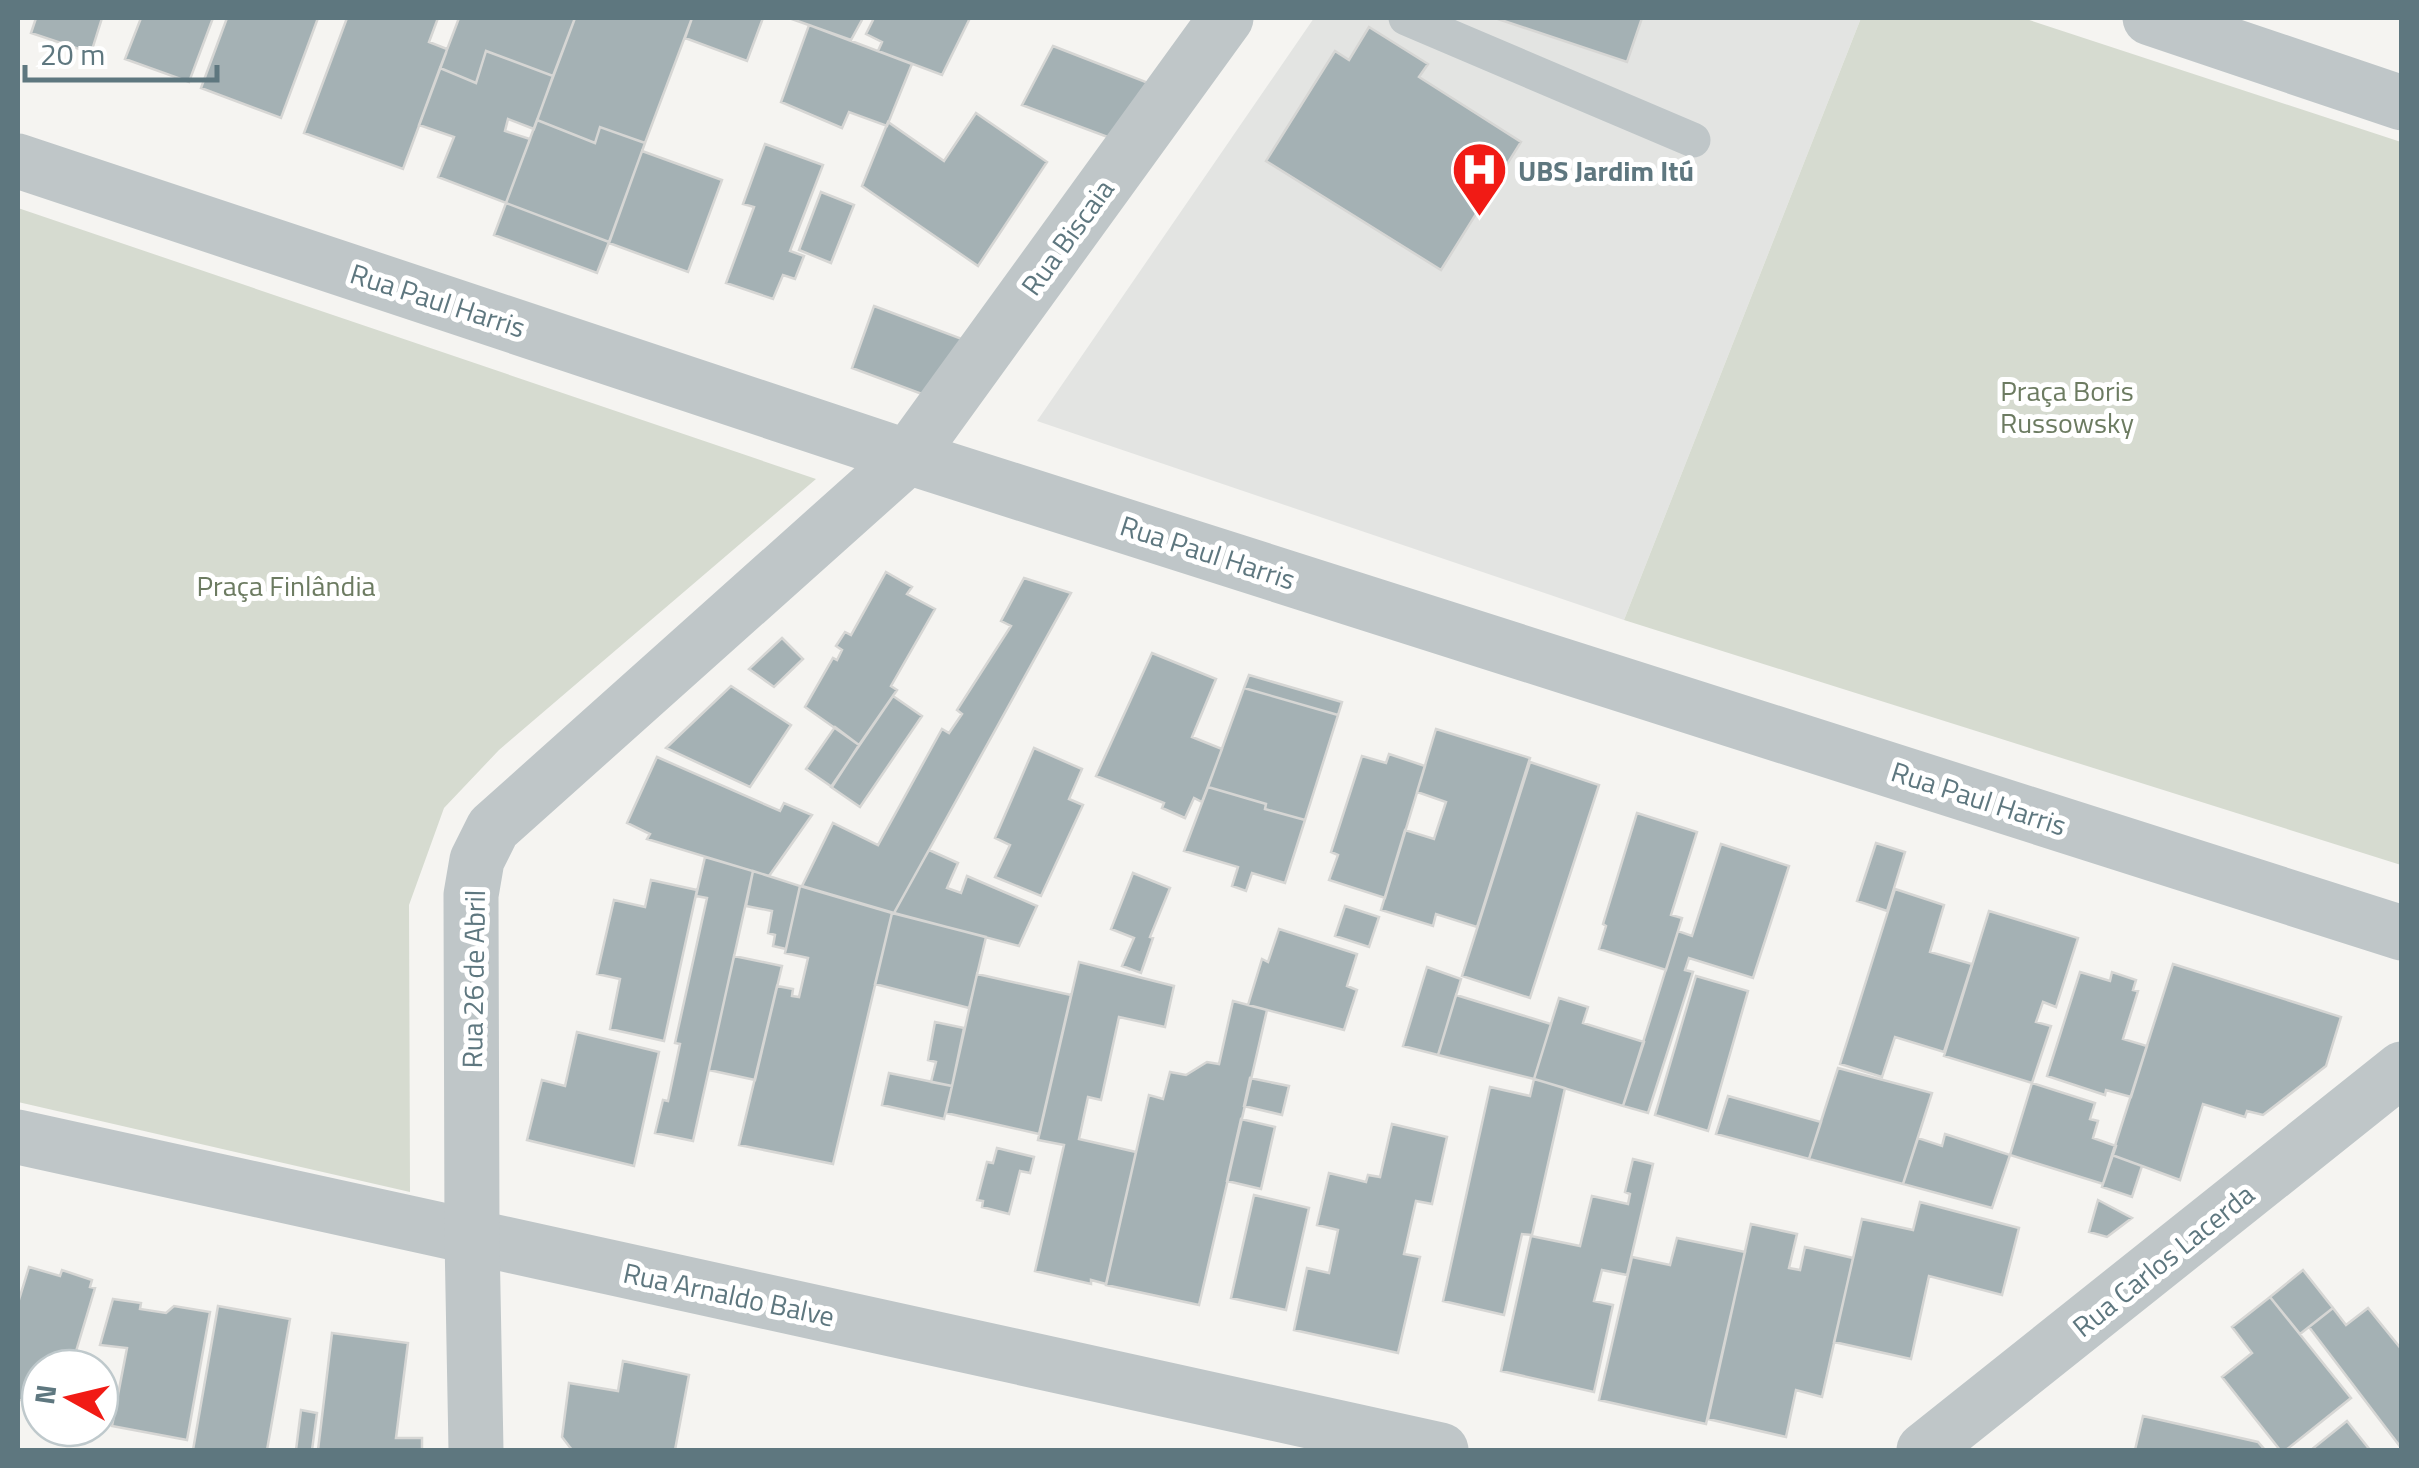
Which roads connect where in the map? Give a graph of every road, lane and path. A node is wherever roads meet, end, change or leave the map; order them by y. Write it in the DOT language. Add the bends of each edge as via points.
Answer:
graph roads {
  1 [pos="1226,18"];
  2 [pos="1406,18"];
  3 [pos="2150,18"];
  4 [pos="2402,103"];
  5 [pos="1693,140"];
  6 [pos="18,161"];
  7 [pos="908,457"];
  8 [pos="2402,933"];
  9 [pos="2402,1069"];
  10 [pos="18,1136"];
  11 [pos="472,1238"];
  12 [pos="476,1450"];
  13 [pos="1441,1450"];
  14 [pos="1924,1450"];
  1 -- 7 [label="street, Rua Biscaia"];
  2 -- 5 [label="lane"];
  3 -- 4 [label="street"];
  6 -- 7 [label="street, Rua Paul Harris"];
  7 -- 8 [label="street, Rua Paul Harris"];
  7 -- 11 [label="street, Rua 26 de Abril" via="493,828 472,895"];
  9 -- 14 [label="street, Rua Carlos Lacerda"];
  10 -- 11 [label="street, Rua Arnaldo Balve"];
  11 -- 12 [label="street, Rua 26 de Abril"];
  11 -- 13 [label="street, Rua Arnaldo Balve"];
}
